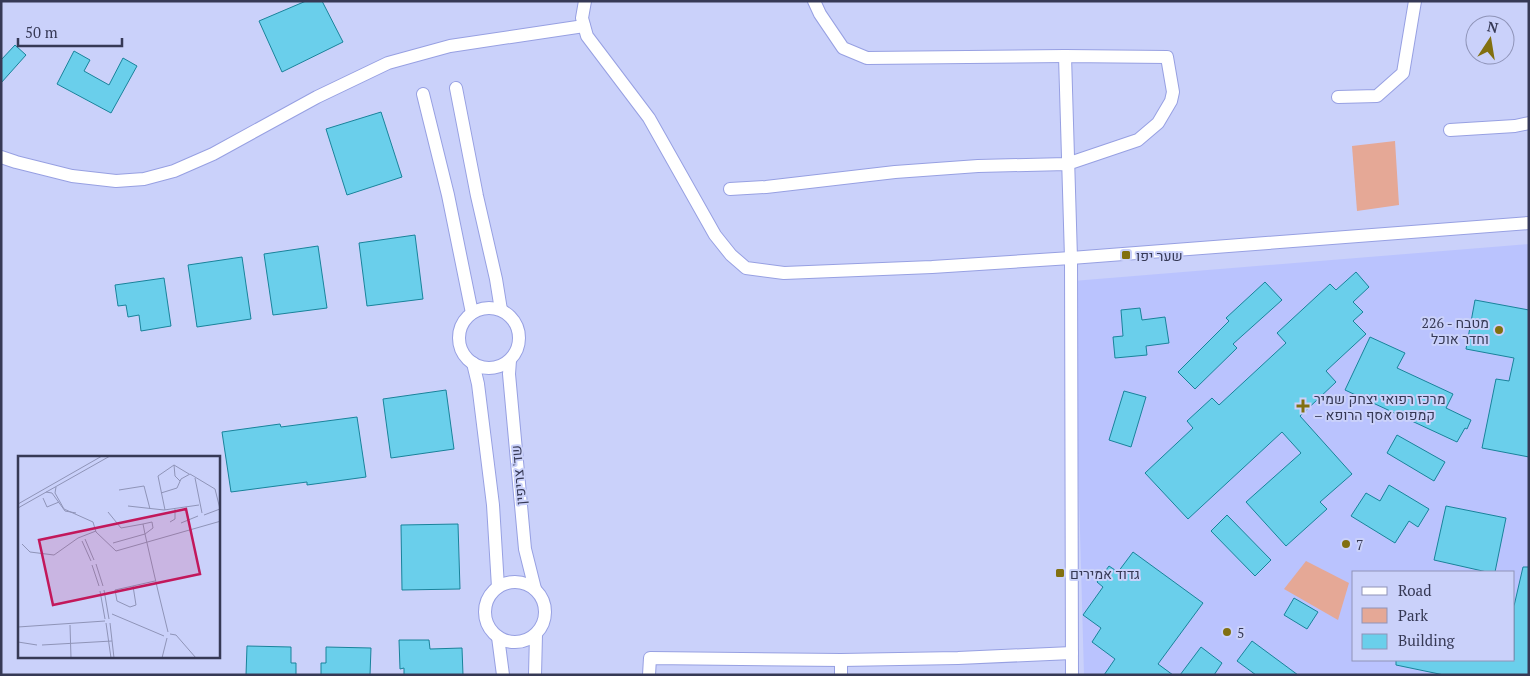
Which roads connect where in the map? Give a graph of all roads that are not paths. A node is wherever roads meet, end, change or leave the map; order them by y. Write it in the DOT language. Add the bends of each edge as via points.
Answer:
graph roads {
  1 [pos="585,1"];
  2 [pos="814,1"];
  3 [pos="1415,1"];
  4 [pos="584,26"];
  5 [pos="1065,56"];
  6 [pos="456,88"];
  7 [pos="423,94"];
  8 [pos="1338,97"];
  9 [pos="1529,123"];
  10 [pos="1450,130"];
  11 [pos="1,157"];
  12 [pos="1067,164"];
  13 [pos="730,189"];
  14 [pos="1529,223"];
  15 [pos="1071,258"];
  16 [pos="501,310"];
  17 [pos="472,313"];
  18 [pos="510,360"];
  19 [pos="473,363"];
  20 [pos="498,587"];
  21 [pos="535,589"];
  22 [pos="536,634"];
  23 [pos="498,637"];
  24 [pos="1072,653"];
  25 [pos="842,660"];
  26 [pos="503,675"];
  27 [pos="535,675"];
  28 [pos="649,675"];
  29 [pos="842,675"];
  30 [pos="1072,675"];
  1 -- 4 [label="street"];
  2 -- 5 [label="street" via="843,48 868,58"];
  3 -- 8 [label="street" via="1403,73 1377,96"];
  4 -- 11 [label="street" via="450,46 388,63 317,96 213,154 174,171 144,179 116,181 72,176"];
  4 -- 15 [label="street" via="587,36 649,118 715,236 746,268 784,273"];
  5 -- 12 [label="street"];
  5 -- 12 [label="street" via="1168,57 1173,92 1158,123 1138,140"];
  6 -- 16 [label="street"];
  7 -- 17 [label="street"];
  9 -- 10 [label="street"];
  12 -- 13 [label="street" via="896,172"];
  12 -- 15 [label="street"];
  14 -- 15 [label="street"];
  15 -- 24 [label="street"];
  16 -- 17 [label="street" via="481,309"];
  16 -- 18 [label="street" via="516,322 519,332 517,352"];
  17 -- 19 [label="street" via="465,320 459,338 465,356"];
  18 -- 19 [label="street" via="492,368"];
  18 -- 21 [label="street, שד' צריפין" via="525,549"];
  19 -- 20 [label="street, שד' צריפין" via="493,505"];
  20 -- 21 [label="street" via="517,582"];
  20 -- 23 [label="street" via="486,602 484,612 486,622"];
  21 -- 22 [label="street" via="545,606 542,626"];
  22 -- 23 [label="street" via="518,642"];
  22 -- 27 [label="street"];
  23 -- 26 [label="street"];
  24 -- 25 [label="street"];
  24 -- 30 [label="street"];
  25 -- 28 [label="street" via="650,658"];
  25 -- 29 [label="street"];
}
